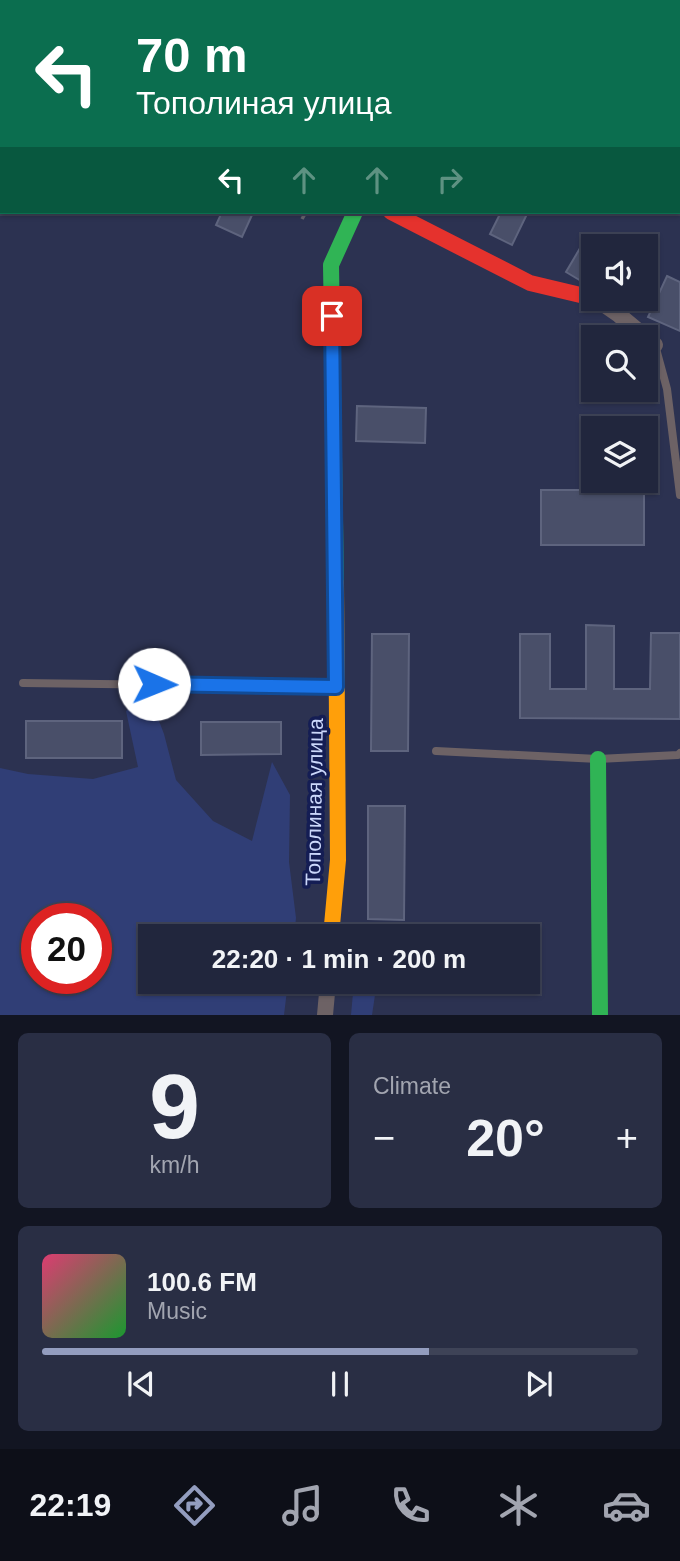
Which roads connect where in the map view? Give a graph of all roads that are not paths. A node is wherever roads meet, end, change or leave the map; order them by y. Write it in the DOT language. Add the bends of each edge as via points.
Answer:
graph roads {
  1 [pos="354,214"];
  2 [pos="395,214"];
  3 [pos="581,295"];
  4 [pos="613,311"];
  5 [pos="631,325"];
  6 [pos="658,356"];
  7 [pos="680,495"];
  8 [pos="23,682"];
  9 [pos="336,687"];
  10 [pos="436,751"];
  11 [pos="680,753"];
  12 [pos="597,759"];
  13 [pos="332,924"];
  14 [pos="327,994"];
  15 [pos="325,1015"];
  16 [pos="600,1015"];
  1 -- 9 [label="street, Тополиная улица" via="331,265"];
  2 -- 3 [label="street" via="530,283"];
  4 -- 5 [label="street"];
  6 -- 7 [label="lane" via="667,389"];
  8 -- 9 [label="lane"];
  9 -- 13 [label="street, Тополиная улица" via="338,860"];
  10 -- 12 [label="lane"];
  11 -- 12 [label="lane"];
  12 -- 16 [label="street"];
  14 -- 15 [label="street"];
}
